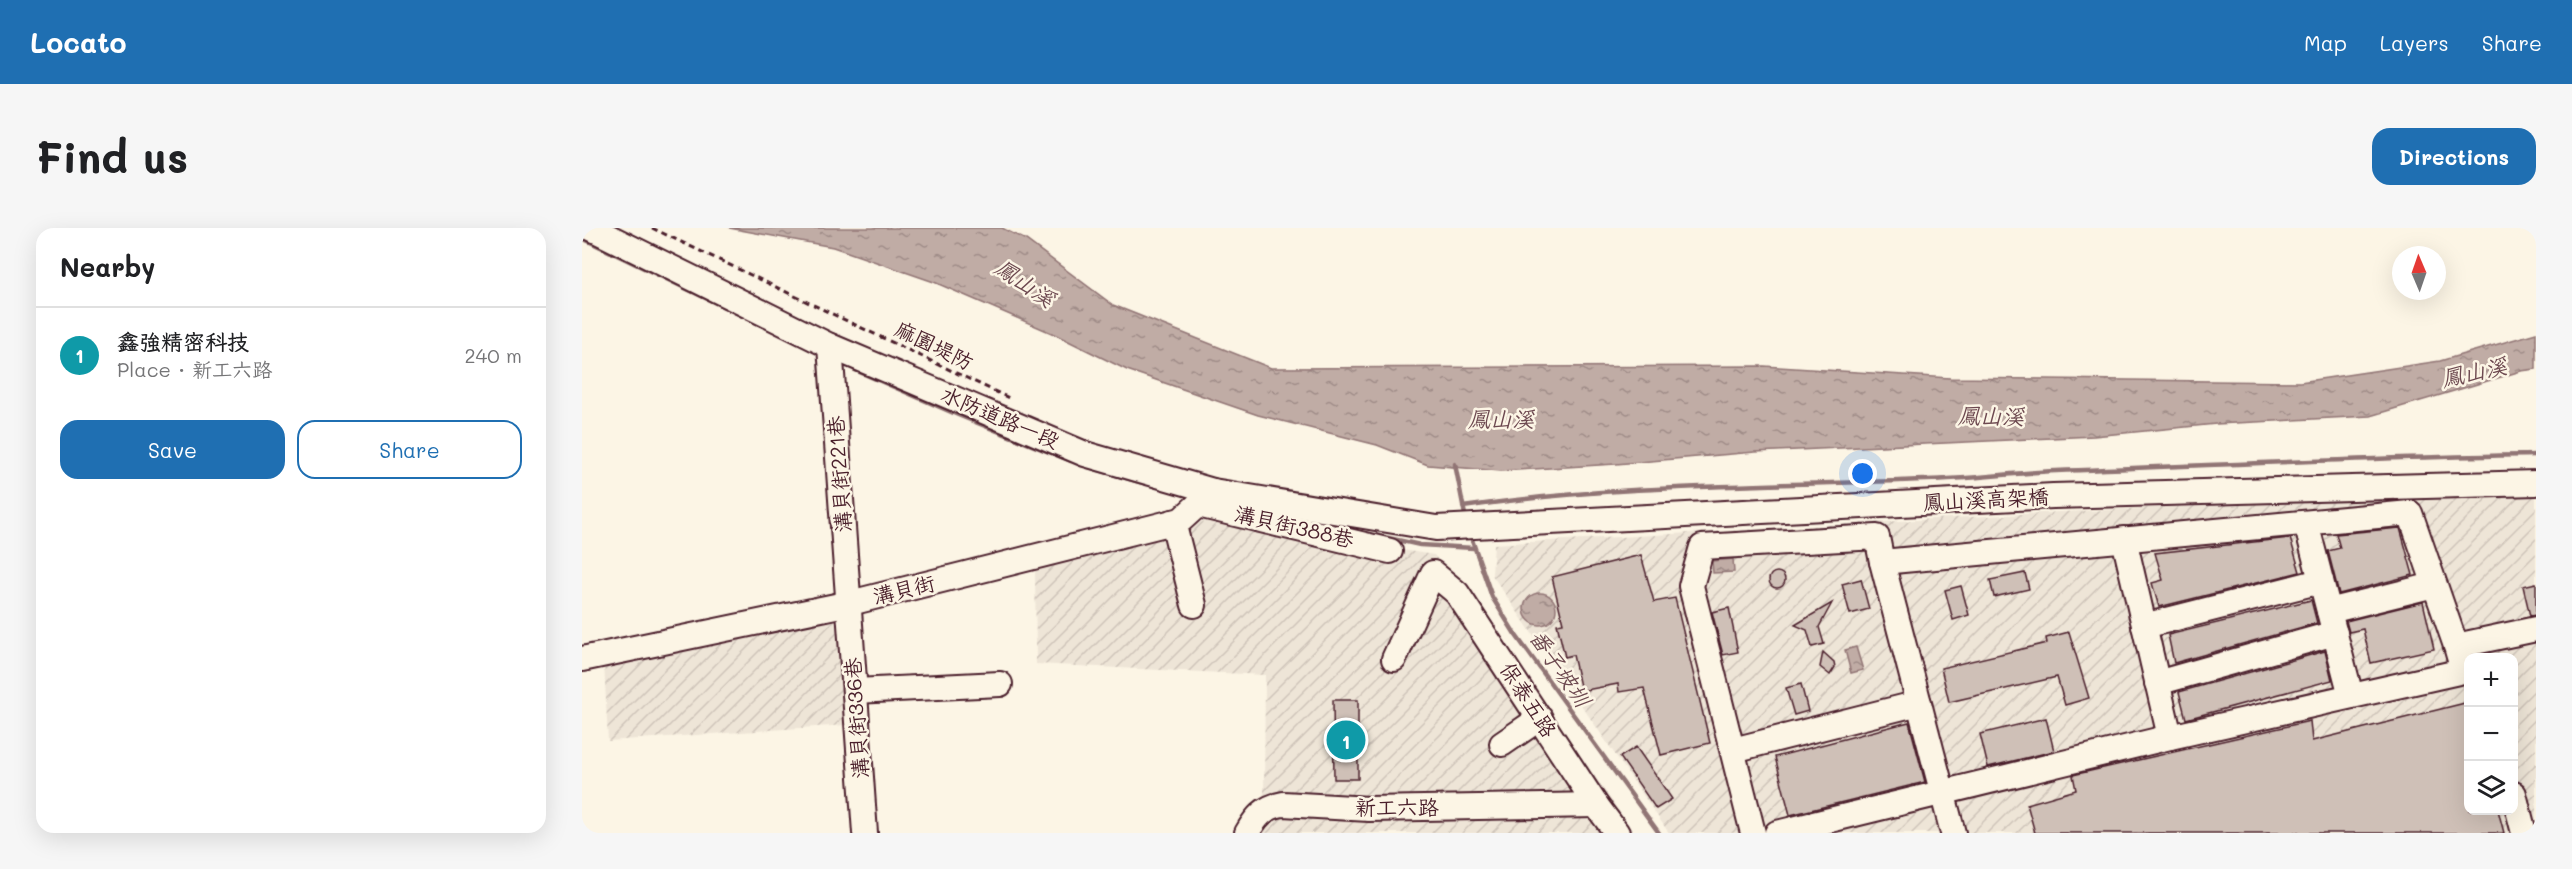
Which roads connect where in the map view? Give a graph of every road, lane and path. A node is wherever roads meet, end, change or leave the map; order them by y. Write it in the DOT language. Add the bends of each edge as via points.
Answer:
graph roads {
  1 [pos="591,228"];
  2 [pos="652,228"];
  3 [pos="831,346"];
  4 [pos="1016,402"];
  5 [pos="2536,483"];
  6 [pos="1206,498"];
  7 [pos="1173,522"];
  8 [pos="2306,523"];
  9 [pos="1436,528"];
  10 [pos="2124,539"];
  11 [pos="1390,551"];
  12 [pos="1882,562"];
  13 [pos="2321,581"];
  14 [pos="2434,585"];
  15 [pos="850,603"];
  16 [pos="1194,605"];
  17 [pos="2332,622"];
  18 [pos="2144,626"];
  19 [pos="2536,629"];
  20 [pos="2456,646"];
  21 [pos="582,659"];
  22 [pos="1394,659"];
  23 [pos="2464,668"];
  24 [pos="2464,674"];
  25 [pos="2157,683"];
  26 [pos="1000,684"];
  27 [pos="855,691"];
  28 [pos="2351,696"];
  29 [pos="1919,703"];
  30 [pos="1540,718"];
  31 [pos="2170,737"];
  32 [pos="1502,744"];
  33 [pos="1733,750"];
  34 [pos="1943,794"];
  35 [pos="1596,806"];
  36 [pos="2518,809"];
  37 [pos="2524,832"];
  38 [pos="865,833"];
  39 [pos="1247,833"];
  40 [pos="1617,833"];
  41 [pos="1753,833"];
  42 [pos="1777,833"];
  43 [pos="1953,833"];
  1 -- 3 [label="street, 水防道路一段"];
  2 -- 4 [label="path, 麻園堤防"];
  3 -- 6 [label="street, 水防道路一段" via="1084,454"];
  3 -- 15 [label="street, 溝貝街221巷"];
  5 -- 9 [label="street, 鳳山溪高架橋" via="2053,496"];
  6 -- 7 [label="street, 溝貝街" via="1181,520"];
  6 -- 9 [label="street, 水防道路一段"];
  6 -- 11 [label="street, 溝貝街388巷"];
  7 -- 15 [label="street, 溝貝街"];
  7 -- 16 [label="street"];
  8 -- 10 [label="street"];
  8 -- 13 [label="street"];
  8 -- 14 [label="street" via="2410,513"];
  10 -- 12 [label="street"];
  10 -- 18 [label="street"];
  12 -- 29 [label="street"];
  12 -- 33 [label="street" via="1877,537 1702,547 1691,586"];
  13 -- 17 [label="street"];
  13 -- 18 [label="street"];
  14 -- 17 [label="street"];
  14 -- 20 [label="street"];
  15 -- 21 [label="street, 溝貝街"];
  15 -- 27 [label="street, 溝貝街336巷"];
  17 -- 25 [label="street"];
  17 -- 28 [label="street"];
  18 -- 25 [label="street"];
  19 -- 20 [label="street"];
  20 -- 23 [label="street"];
  22 -- 30 [label="street, 保泰五路" via="1433,573 1457,593"];
  24 -- 28 [label="street"];
  25 -- 31 [label="street"];
  26 -- 27 [label="street"];
  27 -- 38 [label="street, 溝貝街336巷"];
  28 -- 31 [label="street"];
  29 -- 33 [label="street"];
  29 -- 34 [label="street"];
  30 -- 32 [label="street"];
  30 -- 35 [label="street, 保泰五路"];
  31 -- 34 [label="street"];
  33 -- 41 [label="street"];
  34 -- 42 [label="street"];
  34 -- 43 [label="street"];
  35 -- 39 [label="street, 新工六路" via="1369,809 1283,804 1257,815"];
  35 -- 40 [label="street, 保泰五路"];
  36 -- 37 [label="street"];
}
